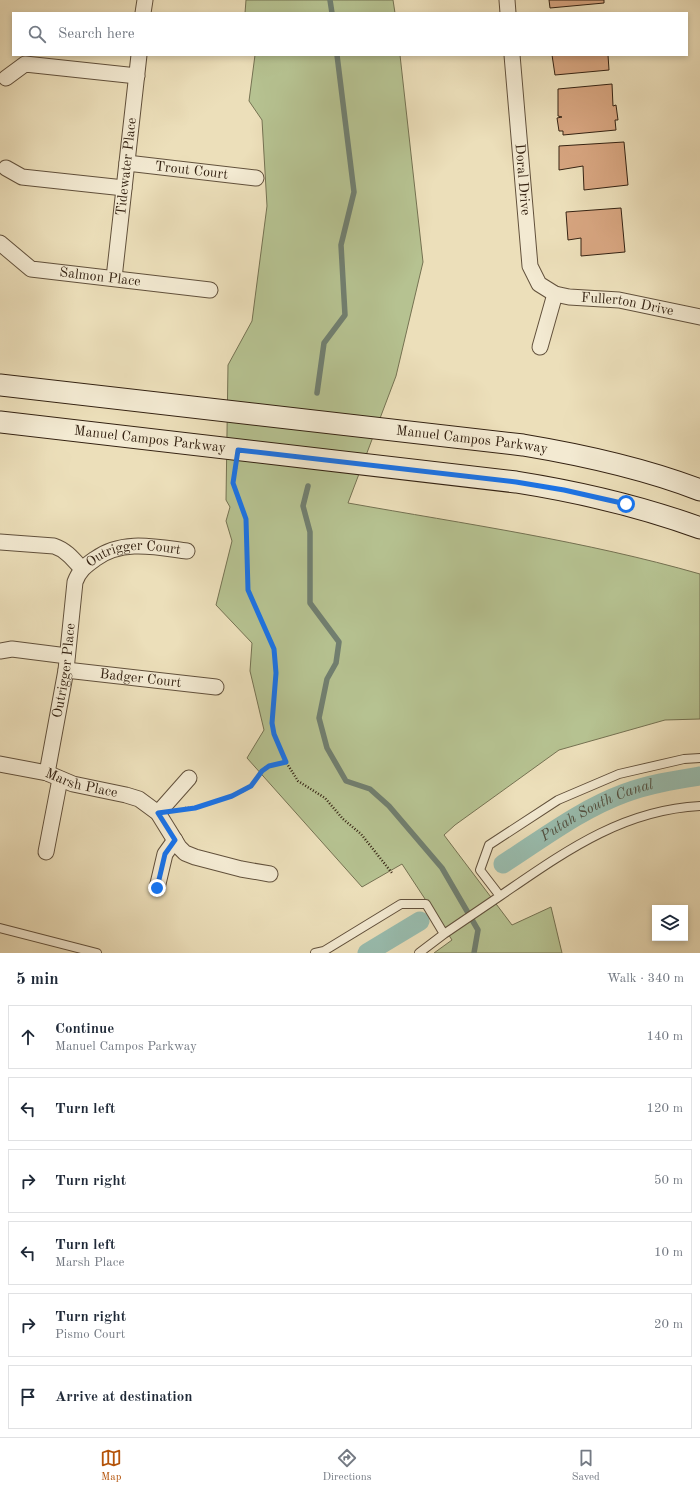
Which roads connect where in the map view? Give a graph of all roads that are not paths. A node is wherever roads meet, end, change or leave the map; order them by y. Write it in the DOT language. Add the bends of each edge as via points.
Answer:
graph roads {
  1 [pos="144,0"];
  2 [pos="507,0"];
  3 [pos="143,12"];
  4 [pos="508,12"];
  5 [pos="139,56"];
  6 [pos="512,56"];
  7 [pos="137,76"];
  8 [pos="6,78"];
  9 [pos="127,163"];
  10 [pos="6,168"];
  11 [pos="256,178"];
  12 [pos="124,188"];
  13 [pos="0,243"];
  14 [pos="114,278"];
  15 [pos="210,290"];
  16 [pos="555,294"];
  17 [pos="700,317"];
  18 [pos="540,347"];
  19 [pos="0,384"];
  20 [pos="0,422"];
  21 [pos="700,490"];
  22 [pos="700,528"];
  23 [pos="0,542"];
  24 [pos="187,551"];
  25 [pos="82,569"];
  26 [pos="0,651"];
  27 [pos="66,663"];
  28 [pos="216,687"];
  29 [pos="700,758"];
  30 [pos="0,764"];
  31 [pos="53,776"];
  32 [pos="189,778"];
  33 [pos="700,806"];
  34 [pos="158,813"];
  35 [pos="175,840"];
  36 [pos="46,852"];
  37 [pos="270,874"];
  38 [pos="157,888"];
  39 [pos="500,896"];
  40 [pos="0,928"];
  41 [pos="444,934"];
  42 [pos="97,953"];
  43 [pos="315,953"];
  44 [pos="419,953"];
  1 -- 3 [label="street"];
  2 -- 4 [label="street"];
  5 -- 7 [label="street, Tidewater Place"];
  6 -- 16 [label="street, Doral Drive" via="530,266 539,284"];
  7 -- 8 [label="street" via="25,64"];
  7 -- 9 [label="street, Tidewater Place"];
  9 -- 11 [label="street, Trout Court"];
  9 -- 12 [label="street, Tidewater Place"];
  10 -- 12 [label="street" via="22,176"];
  12 -- 14 [label="street, Tidewater Place"];
  13 -- 14 [label="street, Salmon Place" via="31,269"];
  14 -- 15 [label="street, Salmon Place"];
  16 -- 17 [label="street, Fullerton Drive" via="619,300"];
  16 -- 18 [label="street"];
  19 -- 21 [label="main road, Manuel Campos Parkway" via="523,445 574,453 636,469"];
  20 -- 22 [label="main road, Manuel Campos Parkway" via="516,482 626,504"];
  23 -- 25 [label="street" via="54,546 62,549"];
  24 -- 25 [label="street, Outrigger Court" via="126,546 103,553"];
  25 -- 27 [label="street, Outrigger Place" via="76,582"];
  26 -- 27 [label="street, Badger Court" via="12,649"];
  27 -- 28 [label="street, Badger Court"];
  27 -- 31 [label="street, Outrigger Place"];
  29 -- 39 [label="lane" via="684,759 619,774 558,800 489,845 480,870"];
  30 -- 31 [label="street, Marsh Place"];
  31 -- 34 [label="street, Marsh Place" via="73,784 139,799"];
  31 -- 36 [label="street, Outrigger Place"];
  32 -- 34 [label="street"];
  33 -- 39 [label="lane" via="679,807 616,824 568,849"];
  34 -- 35 [label="street, Marsh Place"];
  35 -- 37 [label="street, Marsh Place" via="185,853 195,857"];
  35 -- 38 [label="street" via="165,854"];
  39 -- 41 [label="lane"];
  40 -- 42 [label="lane"];
  41 -- 43 [label="lane" via="426,904 401,904 324,951"];
  41 -- 44 [label="lane"];
}
